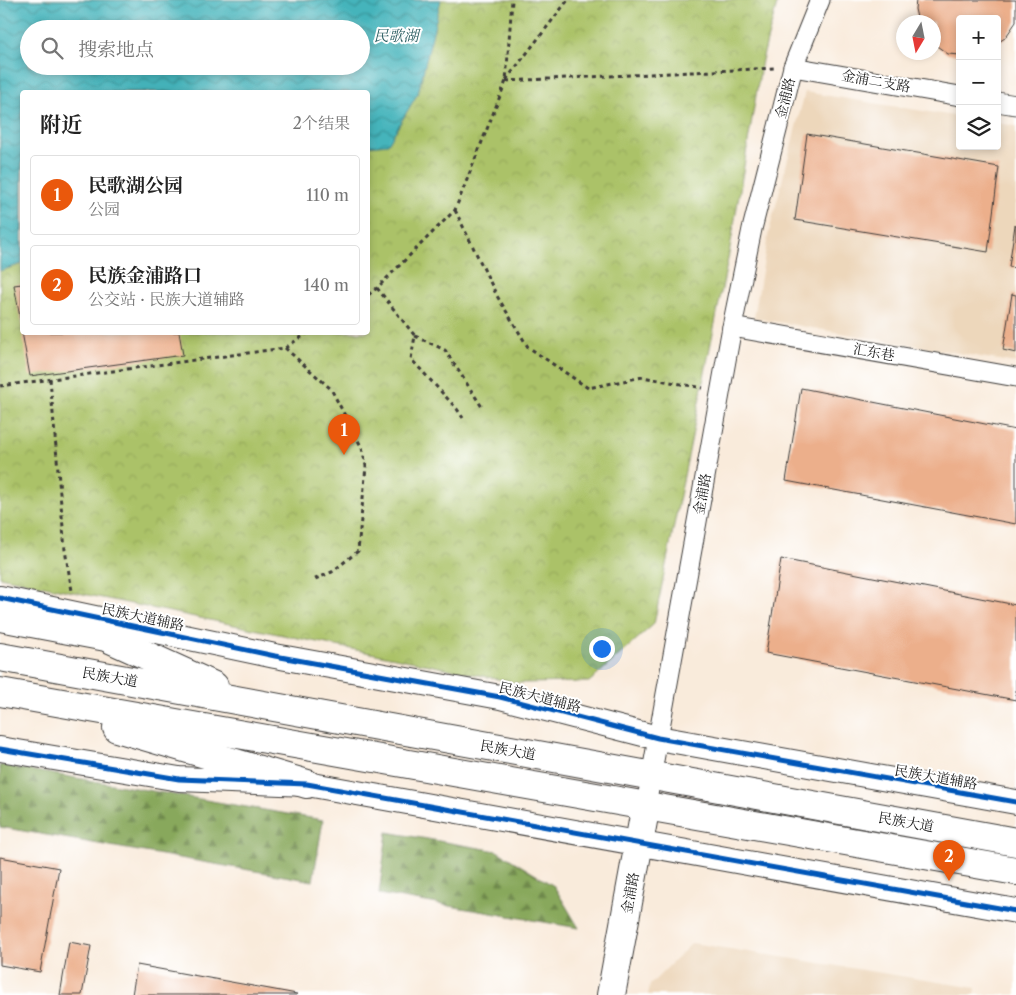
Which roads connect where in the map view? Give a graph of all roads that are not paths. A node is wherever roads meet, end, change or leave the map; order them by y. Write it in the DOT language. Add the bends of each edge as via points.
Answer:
graph roads {
  1 [pos="820,0"];
  2 [pos="793,67"];
  3 [pos="956,95"];
  4 [pos="1001,103"];
  5 [pos="1016,105"];
  6 [pos="732,327"];
  7 [pos="1016,377"];
  8 [pos="0,598"];
  9 [pos="0,617"];
  10 [pos="0,657"];
  11 [pos="0,693"];
  12 [pos="254,704"];
  13 [pos="658,738"];
  14 [pos="0,749"];
  15 [pos="651,777"];
  16 [pos="307,784"];
  17 [pos="1016,802"];
  18 [pos="646,805"];
  19 [pos="1016,842"];
  20 [pos="639,843"];
  21 [pos="1016,871"];
  22 [pos="1016,911"];
  23 [pos="611,995"];
  1 -- 2 [label="street, 金浦路"];
  2 -- 3 [label="street, 金浦二支路"];
  2 -- 6 [label="street, 金浦路" via="752,230"];
  4 -- 5 [label="street"];
  6 -- 7 [label="street, 汇东巷"];
  6 -- 13 [label="street, 金浦路"];
  8 -- 13 [label="street, 民族大道辅路" via="275,656 500,697"];
  9 -- 12 [label="main road" via="106,637"];
  10 -- 12 [label="main road, 民族大道"];
  11 -- 16 [label="main road"];
  11 -- 18 [label="main road"];
  12 -- 15 [label="main road, 民族大道"];
  13 -- 15 [label="street, 金浦路"];
  13 -- 17 [label="street, 民族大道辅路"];
  14 -- 16 [label="street" via="179,779"];
  15 -- 18 [label="street, 金浦路"];
  15 -- 19 [label="main road, 民族大道"];
  16 -- 20 [label="street"];
  18 -- 20 [label="main road, 金浦路"];
  18 -- 21 [label="main road"];
  20 -- 22 [label="street"];
  20 -- 23 [label="main road, 金浦路"];
}
